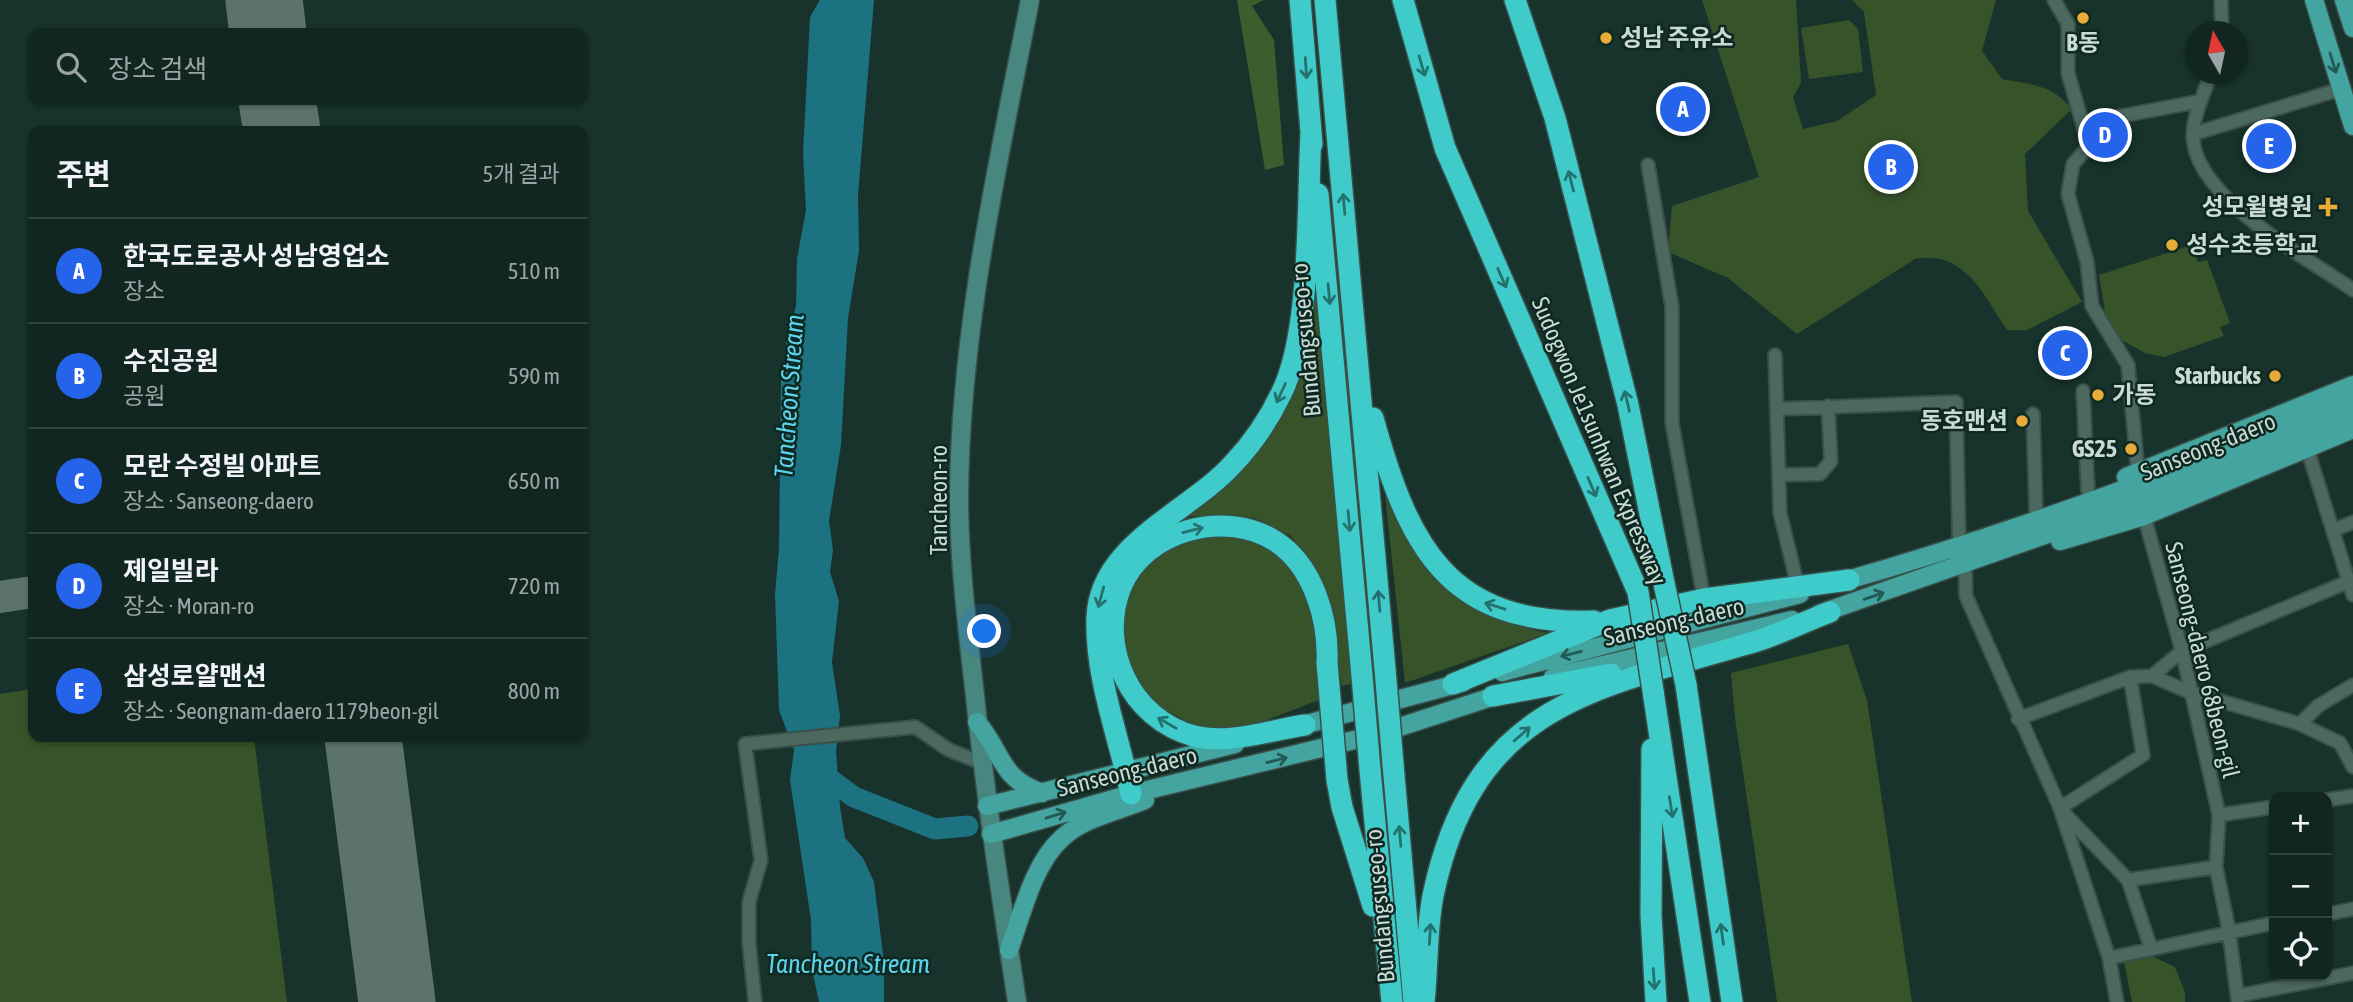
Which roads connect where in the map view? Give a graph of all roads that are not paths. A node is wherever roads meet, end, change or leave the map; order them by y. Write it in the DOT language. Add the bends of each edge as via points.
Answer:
graph roads {
  1 [pos="1030,0"];
  2 [pos="1300,0"];
  3 [pos="1325,0"];
  4 [pos="1403,0"];
  5 [pos="1515,0"];
  6 [pos="2054,0"];
  7 [pos="2221,0"];
  8 [pos="2314,0"];
  9 [pos="2344,0"];
  10 [pos="2222,21"];
  11 [pos="2353,28"];
  12 [pos="2207,84"];
  13 [pos="2341,89"];
  14 [pos="2201,101"];
  15 [pos="2084,123"];
  16 [pos="2353,126"];
  17 [pos="1311,132"];
  18 [pos="2193,134"];
  19 [pos="1648,165"];
  20 [pos="2353,290"];
  21 [pos="1774,355"];
  22 [pos="1358,367"];
  23 [pos="2353,385"];
  24 [pos="2083,391"];
  25 [pos="2353,400"];
  26 [pos="1828,407"];
  27 [pos="1777,409"];
  28 [pos="2032,414"];
  29 [pos="2353,414"];
  30 [pos="2353,429"];
  31 [pos="2306,448"];
  32 [pos="1779,475"];
  33 [pos="2150,482"];
  34 [pos="2088,492"];
  35 [pos="2036,511"];
  36 [pos="2144,516"];
  37 [pos="2353,522"];
  38 [pos="2334,530"];
  39 [pos="1959,538"];
  40 [pos="1965,564"];
  41 [pos="1849,580"];
  42 [pos="2350,581"];
  43 [pos="1798,587"];
  44 [pos="2353,595"];
  45 [pos="1704,599"];
  46 [pos="1830,611"];
  47 [pos="1610,620"];
  48 [pos="2182,651"];
  49 [pos="1675,663"];
  50 [pos="2152,676"];
  51 [pos="2130,677"];
  52 [pos="1453,684"];
  53 [pos="2353,685"];
  54 [pos="1653,691"];
  55 [pos="2189,692"];
  56 [pos="1493,696"];
  57 [pos="2018,719"];
  58 [pos="978,722"];
  59 [pos="2300,724"];
  60 [pos="1305,725"];
  61 [pos="982,763"];
  62 [pos="2353,767"];
  63 [pos="1127,772"];
  64 [pos="1184,783"];
  65 [pos="1042,793"];
  66 [pos="1132,794"];
  67 [pos="2353,796"];
  68 [pos="2332,799"];
  69 [pos="987,806"];
  70 [pos="2060,808"];
  71 [pos="2269,808"];
  72 [pos="2219,815"];
  73 [pos="991,834"];
  74 [pos="2216,867"];
  75 [pos="2128,880"];
  76 [pos="2353,909"];
  77 [pos="2332,913"];
  78 [pos="2269,924"];
  79 [pos="2229,931"];
  80 [pos="2151,948"];
  81 [pos="1009,950"];
  82 [pos="1387,951"];
  83 [pos="2109,958"];
  84 [pos="2353,973"];
  85 [pos="2237,999"];
  86 [pos="755,1002"];
  87 [pos="1017,1002"];
  88 [pos="1392,1002"];
  89 [pos="1415,1002"];
  90 [pos="1424,1002"];
  91 [pos="1656,1002"];
  92 [pos="1700,1002"];
  93 [pos="1732,1002"];
  94 [pos="2117,1002"];
  1 -- 58 [label="main road, Tancheon-ro" via="968,348 959,498"];
  2 -- 17 [label="highway, Bundangsuseo-ro, one-way"];
  22 -- 3 [label="highway, Bundangsuseo-ro, one-way"];
  4 -- 54 [label="highway, Sudogwon Je1sunhwan Expressway, one-way, bridge" via="1445,148 1638,592"];
  93 -- 5 [label="highway, Sudogwon Je1sunhwan Expressway, one-way, bridge" via="1686,685 1628,405 1555,118"];
  6 -- 15 [label="street" via="2068,24 2068,73"];
  7 -- 10 [label="street"];
  8 -- 13 [label="main road, one-way"];
  9 -- 11 [label="main road"];
  12 -- 14 [label="street"];
  13 -- 16 [label="main road"];
  13 -- 18 [label="street"];
  14 -- 15 [label="street"];
  14 -- 18 [label="street"];
  15 -- 33 [label="street" via="2089,146 2073,164 2068,194 2087,262 2092,306 2128,365"];
  17 -- 63 [label="highway, one-way" via="1298,346 1282,393 1233,464 1121,558 1104,586 1097,615 1098,647"];
  17 -- 82 [label="highway, Bundangsuseo-ro, one-way, bridge"];
  18 -- 20 [label="street" via="2209,180 2245,215"];
  19 -- 45 [label="street" via="1672,307 1672,423"];
  21 -- 27 [label="street"];
  47 -- 22 [label="highway, one-way" via="1566,622 1529,617 1475,600 1446,576 1425,549 1391,483"];
  89 -- 22 [label="highway, Bundangsuseo-ro, one-way, bridge"];
  23 -- 33 [label="main road"];
  24 -- 34 [label="street"];
  25 -- 33 [label="main road, Sanseong-daero"];
  26 -- 27 [label="street"];
  26 -- 32 [label="street" via="1831,461 1820,474"];
  26 -- 39 [label="street" via="1956,402"];
  27 -- 32 [label="street"];
  28 -- 35 [label="street"];
  29 -- 33 [label="main road, Sanseong-daero"];
  30 -- 31 [label="main road"];
  31 -- 36 [label="main road"];
  31 -- 38 [label="street"];
  32 -- 43 [label="street" via="1780,513"];
  33 -- 34 [label="main road"];
  33 -- 40 [label="main road, Sanseong-daero"];
  33 -- 41 [label="main road, Sanseong-daero" via="1965,547"];
  34 -- 35 [label="main road"];
  35 -- 39 [label="main road"];
  36 -- 40 [label="main road"];
  36 -- 48 [label="street, Sanseong-daero 68beon-gil"];
  37 -- 38 [label="street"];
  38 -- 42 [label="street"];
  39 -- 41 [label="main road"];
  46 -- 40 [label="main road, Sanseong-daero, one-way"];
  40 -- 57 [label="street" via="1966,596"];
  41 -- 43 [label="highway"];
  41 -- 52 [label="main road, Sanseong-daero, one-way"];
  42 -- 44 [label="street"];
  42 -- 48 [label="street"];
  43 -- 45 [label="highway"];
  45 -- 47 [label="highway"];
  46 -- 49 [label="highway" via="1759,640"];
  46 -- 56 [label="main road, Sanseong-daero" via="1569,671"];
  47 -- 52 [label="highway"];
  48 -- 50 [label="street"];
  48 -- 55 [label="street, Sanseong-daero 68beon-gil"];
  49 -- 56 [label="highway"];
  90 -- 49 [label="highway, one-way" via="1433,893 1468,793 1506,748 1546,713 1599,687"];
  50 -- 51 [label="street"];
  50 -- 55 [label="street"];
  51 -- 57 [label="street"];
  51 -- 70 [label="street" via="2143,755"];
  52 -- 60 [label="main road, Sanseong-daero"];
  53 -- 59 [label="street" via="2318,706"];
  54 -- 91 [label="highway, one-way" via="1651,915"];
  54 -- 92 [label="highway, Sudogwon Je1sunhwan Expressway, one-way"];
  55 -- 59 [label="street"];
  55 -- 72 [label="street, Sanseong-daero 68beon-gil"];
  64 -- 56 [label="main road, Sanseong-daero, one-way" via="1376,735"];
  57 -- 70 [label="street"];
  58 -- 61 [label="main road, Tancheon-ro"];
  58 -- 65 [label="main road" via="1020,785"];
  59 -- 62 [label="street" via="2340,743"];
  60 -- 63 [label="main road, Sanseong-daero"];
  60 -- 82 [label="highway, one-way, bridge" via="1226,738 1195,736 1167,724 1137,701 1121,672 1114,642 1121,587 1138,561 1166,539 1193,529 1231,525 1261,532 1288,549 1307,573 1328,645 1336,780"];
  61 -- 69 [label="main road, Tancheon-ro"];
  61 -- 86 [label="street" via="949,750 915,726 744,744 761,860 749,902"];
  63 -- 65 [label="main road, Sanseong-daero"];
  63 -- 66 [label="highway"];
  64 -- 66 [label="main road, Sanseong-daero"];
  64 -- 81 [label="main road" via="1087,822 1062,837 1046,859"];
  65 -- 69 [label="main road, Sanseong-daero"];
  73 -- 66 [label="main road, Sanseong-daero, one-way"];
  67 -- 68 [label="street"];
  69 -- 73 [label="main road, Tancheon-ro"];
  70 -- 75 [label="street"];
  70 -- 83 [label="street"];
  71 -- 72 [label="street"];
  72 -- 74 [label="street, Sanseong-daero 68beon-gil"];
  73 -- 81 [label="main road, Tancheon-ro"];
  74 -- 75 [label="street"];
  74 -- 79 [label="street, Sanseong-daero 68beon-gil"];
  75 -- 80 [label="street"];
  76 -- 77 [label="street"];
  78 -- 79 [label="street"];
  79 -- 80 [label="street"];
  79 -- 85 [label="street, Sanseong-daero 68beon-gil"];
  80 -- 83 [label="street"];
  81 -- 87 [label="main road, Tancheon-ro"];
  82 -- 88 [label="highway, Bundangsuseo-ro"];
  83 -- 94 [label="street"];
  84 -- 85 [label="street"];
}
